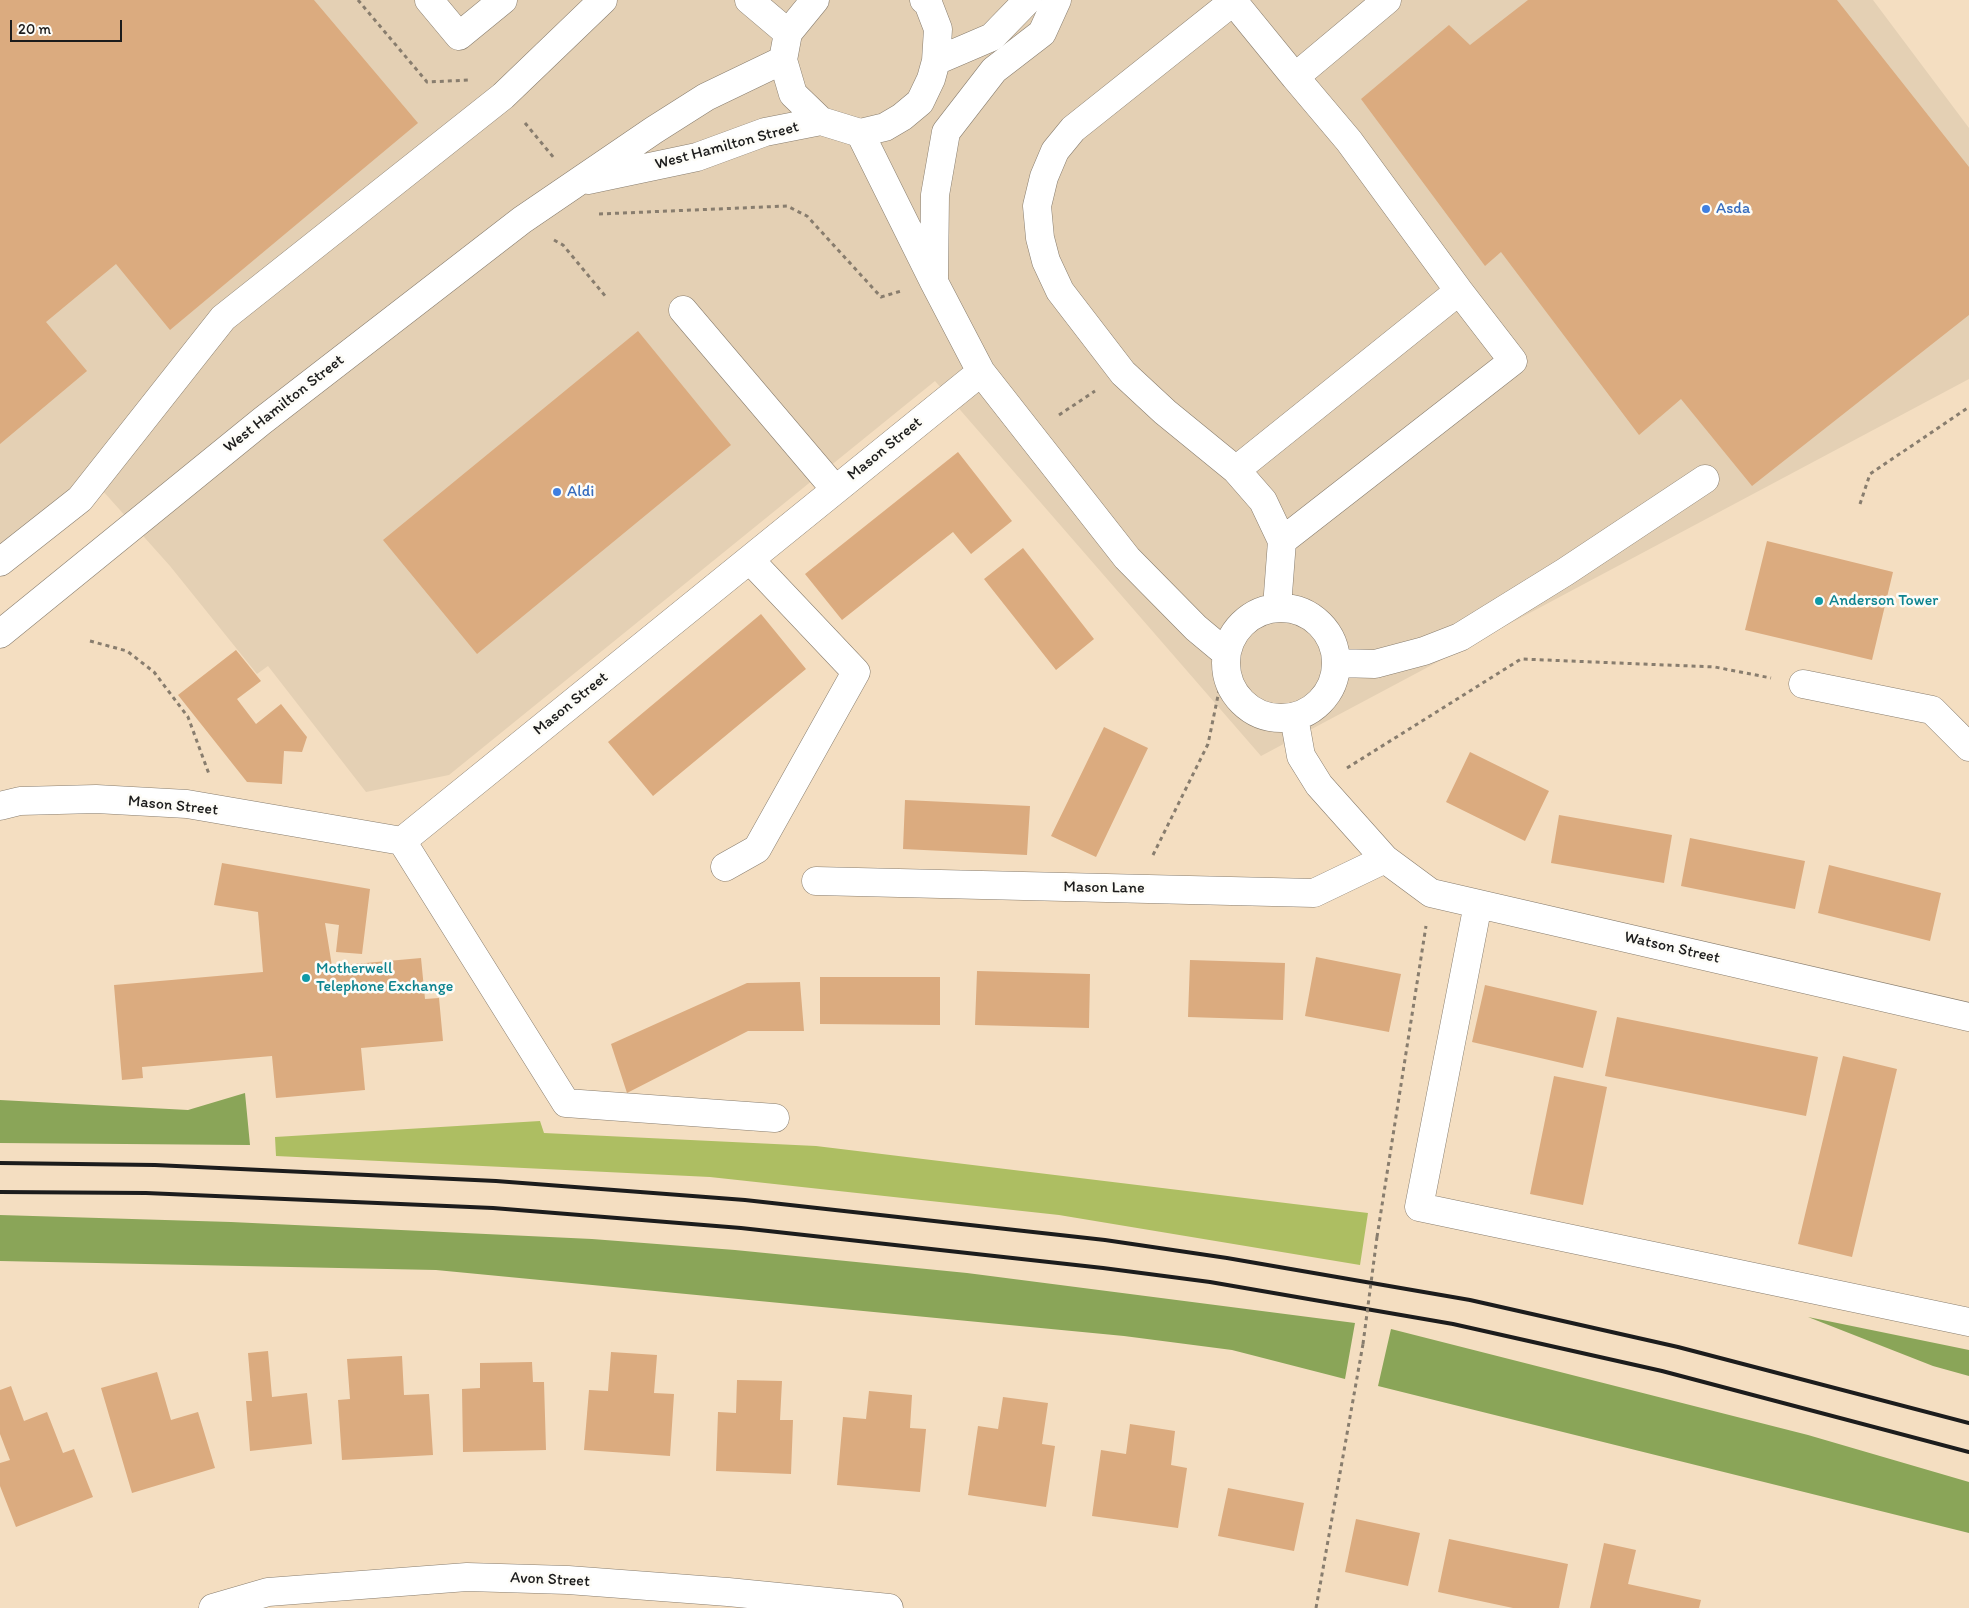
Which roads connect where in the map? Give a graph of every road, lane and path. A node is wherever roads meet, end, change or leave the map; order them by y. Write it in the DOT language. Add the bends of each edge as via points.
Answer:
graph roads {
  1 [pos="430,0"];
  2 [pos="503,0"];
  3 [pos="603,0"];
  4 [pos="749,0"];
  5 [pos="815,0"];
  6 [pos="1028,0"];
  7 [pos="1058,0"];
  8 [pos="1386,0"];
  9 [pos="932,1"];
  10 [pos="1234,1"];
  11 [pos="788,33"];
  12 [pos="783,60"];
  13 [pos="936,61"];
  14 [pos="1295,77"];
  15 [pos="821,121"];
  16 [pos="860,133"];
  17 [pos="575,183"];
  18 [pos="522,220"];
  19 [pos="934,282"];
  20 [pos="1460,291"];
  21 [pos="606,297"];
  22 [pos="683,310"];
  23 [pos="980,372"];
  24 [pos="1123,373"];
  25 [pos="1969,407"];
  26 [pos="1030,434"];
  27 [pos="1236,470"];
  28 [pos="1705,479"];
  29 [pos="835,489"];
  30 [pos="1860,504"];
  31 [pos="1282,541"];
  32 [pos="750,560"];
  33 [pos="0,562"];
  34 [pos="1277,607"];
  35 [pos="0,634"];
  36 [pos="90,641"];
  37 [pos="1226,653"];
  38 [pos="1337,663"];
  39 [pos="1803,684"];
  40 [pos="1294,717"];
  41 [pos="1969,747"];
  42 [pos="1319,785"];
  43 [pos="0,806"];
  44 [pos="223,810"];
  45 [pos="402,841"];
  46 [pos="1385,860"];
  47 [pos="725,867"];
  48 [pos="816,881"];
  49 [pos="1136,889"];
  50 [pos="1431,893"];
  51 [pos="1478,904"];
  52 [pos="1969,1015"];
  53 [pos="775,1118"];
  54 [pos="1969,1322"];
  55 [pos="213,1608"];
  56 [pos="888,1608"];
  57 [pos="1316,1608"];
  1 -- 2 [label="street" via="459,36"];
  3 -- 33 [label="street" via="503,96 223,318 80,499"];
  4 -- 11 [label="street"];
  5 -- 11 [label="street"];
  6 -- 13 [label="street" via="992,37"];
  7 -- 19 [label="street" via="1042,33 994,70 946,132 935,195"];
  8 -- 14 [label="street"];
  9 -- 13 [label="street" via="938,29"];
  10 -- 14 [label="street"];
  10 -- 24 [label="street" via="1073,129 1056,151 1044,177 1037,206 1046,261 1060,291"];
  11 -- 12 [label="street"];
  12 -- 15 [label="street" via="793,94"];
  12 -- 17 [label="street, West Hamilton Street" via="706,97"];
  13 -- 16 [label="street" via="920,102 885,127"];
  14 -- 20 [label="street" via="1349,141"];
  15 -- 16 [label="street"];
  15 -- 17 [label="street, West Hamilton Street" via="765,132 697,157"];
  16 -- 19 [label="street"];
  17 -- 18 [label="street, West Hamilton Street"];
  17 -- 19 [label="path" via="595,214 788,206 807,216 882,297"];
  18 -- 21 [label="path" via="563,245"];
  18 -- 35 [label="street, West Hamilton Street" via="262,421"];
  19 -- 23 [label="street"];
  20 -- 27 [label="street"];
  20 -- 31 [label="street" via="1513,361"];
  22 -- 29 [label="street"];
  23 -- 26 [label="street"];
  23 -- 29 [label="street, Mason Street"];
  24 -- 26 [label="path"];
  24 -- 27 [label="street" via="1164,412"];
  25 -- 30 [label="path" via="1870,474"];
  26 -- 37 [label="street" via="1127,558 1196,628"];
  27 -- 31 [label="street" via="1263,501"];
  28 -- 38 [label="street" via="1565,572 1460,636 1424,651 1375,664"];
  29 -- 32 [label="street, Mason Street"];
  31 -- 34 [label="street"];
  32 -- 45 [label="street, Mason Street"];
  32 -- 47 [label="street" via="856,672 757,849"];
  34 -- 37 [label="street" via="1259,611 1244,621 1232,636"];
  34 -- 38 [label="street" via="1296,609 1312,616 1326,629 1334,645"];
  36 -- 44 [label="path" via="127,651 154,672 188,718"];
  37 -- 40 [label="street" via="1226,671 1232,689 1243,703 1258,714"];
  37 -- 49 [label="path" via="1208,744"];
  38 -- 40 [label="street" via="1334,682 1324,698 1311,710"];
  39 -- 41 [label="street" via="1932,710"];
  39 -- 42 [label="path" via="1715,667 1522,659"];
  40 -- 42 [label="street, Watson Street" via="1301,756"];
  42 -- 46 [label="street, Watson Street"];
  43 -- 44 [label="street, Mason Street" via="20,801 96,799 187,804"];
  44 -- 45 [label="street, Mason Street"];
  45 -- 53 [label="street" via="566,1103"];
  46 -- 49 [label="street, Mason Lane" via="1314,893"];
  46 -- 50 [label="street, Watson Street"];
  48 -- 49 [label="street, Mason Lane"];
  50 -- 51 [label="street, Watson Street"];
  50 -- 57 [label="path, bridge" via="1376,1237 1363,1344"];
  51 -- 52 [label="street, Watson Street"];
  51 -- 54 [label="street" via="1419,1206"];
  55 -- 56 [label="street, Avon Street" via="268,1592 467,1577 568,1580 719,1591"];
}
